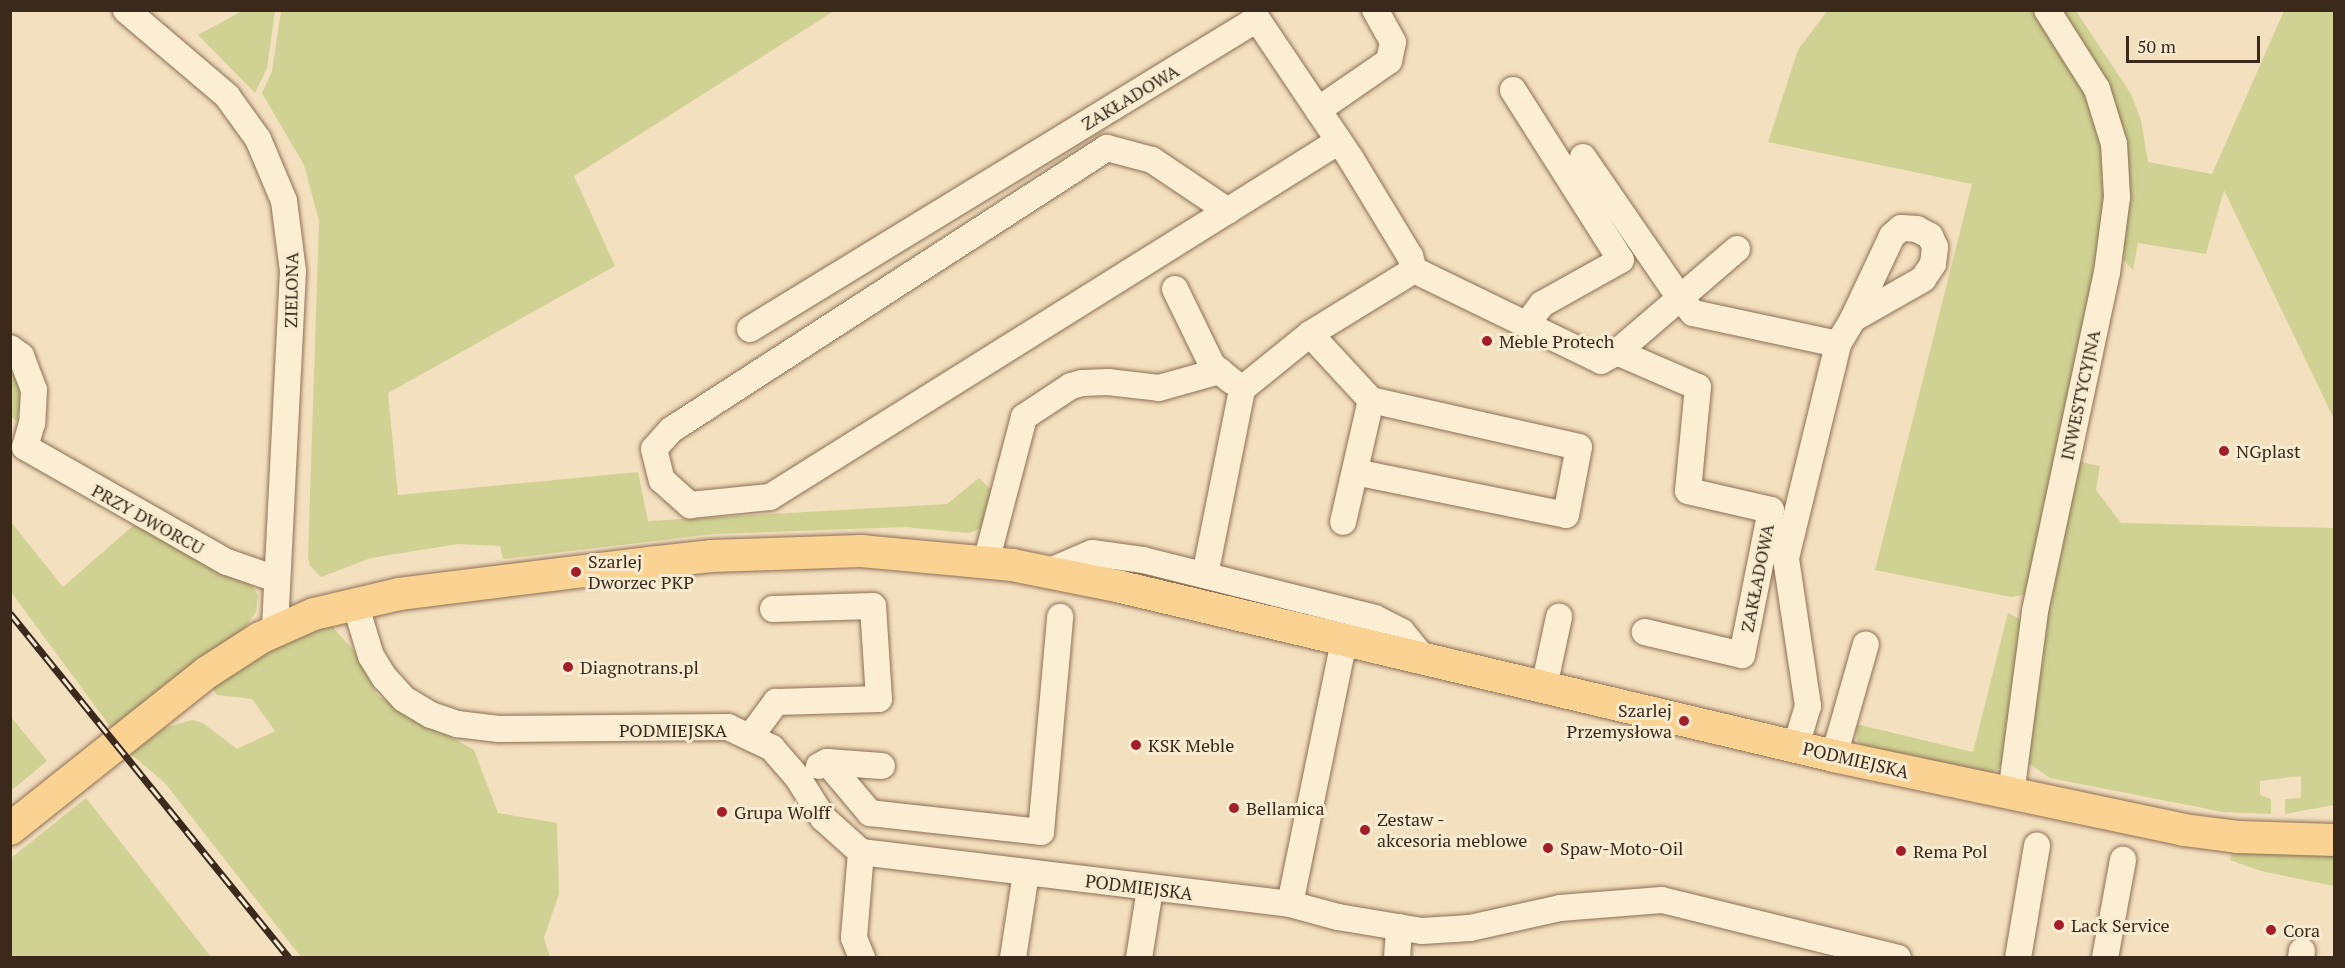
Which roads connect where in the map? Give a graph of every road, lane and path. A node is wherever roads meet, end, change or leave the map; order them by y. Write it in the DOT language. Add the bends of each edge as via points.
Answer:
graph roads {
  1 [pos="126,10"];
  2 [pos="1375,10"];
  3 [pos="2047,10"];
  4 [pos="1263,15"];
  5 [pos="1513,90"];
  6 [pos="1318,110"];
  7 [pos="1340,141"];
  8 [pos="1583,157"];
  9 [pos="1228,211"];
  10 [pos="1737,249"];
  11 [pos="1414,270"];
  12 [pos="1175,289"];
  13 [pos="1680,298"];
  14 [pos="1853,320"];
  15 [pos="1526,324"];
  16 [pos="750,329"];
  17 [pos="1310,334"];
  18 [pos="1838,344"];
  19 [pos="10,348"];
  20 [pos="1617,352"];
  21 [pos="1220,371"];
  22 [pos="1242,389"];
  23 [pos="1371,400"];
  24 [pos="1355,472"];
  25 [pos="1343,522"];
  26 [pos="986,562"];
  27 [pos="1048,572"];
  28 [pos="1205,575"];
  29 [pos="276,579"];
  30 [pos="355,603"];
  31 [pos="773,609"];
  32 [pos="1060,617"];
  33 [pos="1559,617"];
  34 [pos="275,631"];
  35 [pos="1645,632"];
  36 [pos="1344,640"];
  37 [pos="1866,644"];
  38 [pos="1424,659"];
  39 [pos="1544,687"];
  40 [pos="750,737"];
  41 [pos="1796,746"];
  42 [pos="1834,756"];
  43 [pos="827,762"];
  44 [pos="882,766"];
  45 [pos="798,778"];
  46 [pos="2012,795"];
  47 [pos="2334,824"];
  48 [pos="10,829"];
  49 [pos="2292,838"];
  50 [pos="2334,840"];
  51 [pos="2037,846"];
  52 [pos="861,852"];
  53 [pos="2122,860"];
  54 [pos="1026,873"];
  55 [pos="1150,889"];
  56 [pos="1290,904"];
  57 [pos="1399,927"];
  58 [pos="862,957"];
  59 [pos="1013,957"];
  60 [pos="1139,957"];
  61 [pos="1397,957"];
  62 [pos="1898,957"];
  63 [pos="2018,957"];
  64 [pos="2105,957"];
  1 -- 29 [label="street, ZIELONA" via="227,96 258,140 284,201 294,271"];
  2 -- 6 [label="street" via="1393,42 1389,61"];
  3 -- 46 [label="street, INWESTYCYJNA" via="2097,89 2114,144 2117,197 2107,273 2035,611"];
  4 -- 6 [label="street, ZAKŁADOWA"];
  4 -- 16 [label="street, ZAKŁADOWA"];
  5 -- 15 [label="street" via="1621,260 1542,304"];
  6 -- 7 [label="street, ZAKŁADOWA"];
  7 -- 9 [label="street"];
  7 -- 11 [label="street, ZAKŁADOWA" via="1410,256"];
  8 -- 13 [label="street"];
  9 -- 9 [label="street" via="770,497 690,505 662,480 654,449 671,430 1107,148 1152,160"];
  10 -- 13 [label="street"];
  11 -- 15 [label="street"];
  11 -- 17 [label="street"];
  12 -- 21 [label="street" via="1212,365"];
  13 -- 18 [label="street" via="1694,313"];
  13 -- 20 [label="street"];
  14 -- 18 [label="street"];
  15 -- 20 [label="street" via="1601,361"];
  17 -- 22 [label="street"];
  17 -- 23 [label="street"];
  18 -- 41 [label="street" via="1786,558 1808,706"];
  19 -- 29 [label="street, PRZY DWORCU" via="21,356 34,390 32,423 25,447 227,562"];
  20 -- 35 [label="street, ZAKŁADOWA" via="1698,387 1688,491 1771,510 1742,655"];
  21 -- 22 [label="street"];
  21 -- 26 [label="street" via="1159,388 1108,381 1082,383 1024,417"];
  22 -- 28 [label="street"];
  23 -- 24 [label="street"];
  23 -- 24 [label="street" via="1579,447 1566,516"];
  24 -- 25 [label="street"];
  26 -- 27 [label="main road, PODMIEJSKA"];
  26 -- 30 [label="main road, PODMIEJSKA" via="861,551 711,556 399,594"];
  27 -- 28 [label="street" via="1081,556 1113,553"];
  27 -- 36 [label="main road, PODMIEJSKA"];
  28 -- 38 [label="street" via="1375,618 1402,632"];
  29 -- 34 [label="street, ZIELONA"];
  30 -- 34 [label="main road, PODMIEJSKA"];
  30 -- 40 [label="street, PODMIEJSKA" via="371,656 385,678 404,699 457,724 511,729 728,727"];
  31 -- 40 [label="street" via="873,606 879,699 776,702"];
  32 -- 43 [label="street" via="1041,832 870,813"];
  33 -- 39 [label="street"];
  34 -- 48 [label="main road, PODMIEJSKA" via="206,673"];
  36 -- 38 [label="main road, PODMIEJSKA"];
  36 -- 56 [label="street"];
  37 -- 42 [label="street"];
  38 -- 39 [label="main road, PODMIEJSKA"];
  39 -- 41 [label="main road, PODMIEJSKA"];
  40 -- 45 [label="street, PODMIEJSKA" via="772,748"];
  41 -- 42 [label="main road, PODMIEJSKA"];
  42 -- 46 [label="main road, PODMIEJSKA"];
  43 -- 44 [label="street"];
  43 -- 45 [label="street"];
  45 -- 52 [label="street, PODMIEJSKA" via="823,818"];
  46 -- 49 [label="main road, PODMIEJSKA" via="2184,830"];
  47 -- 49 [label="main road, PODMIEJSKA"];
  49 -- 50 [label="main road, PODMIEJSKA"];
  51 -- 63 [label="street"];
  52 -- 54 [label="street, PODMIEJSKA"];
  52 -- 58 [label="street" via="854,938"];
  53 -- 64 [label="street"];
  54 -- 55 [label="street, PODMIEJSKA"];
  54 -- 59 [label="street"];
  55 -- 56 [label="street, PODMIEJSKA"];
  55 -- 60 [label="street"];
  56 -- 57 [label="street, PODMIEJSKA"];
  57 -- 61 [label="street"];
  57 -- 62 [label="street, PODMIEJSKA" via="1422,931 1470,928 1560,908 1662,900"];
}
